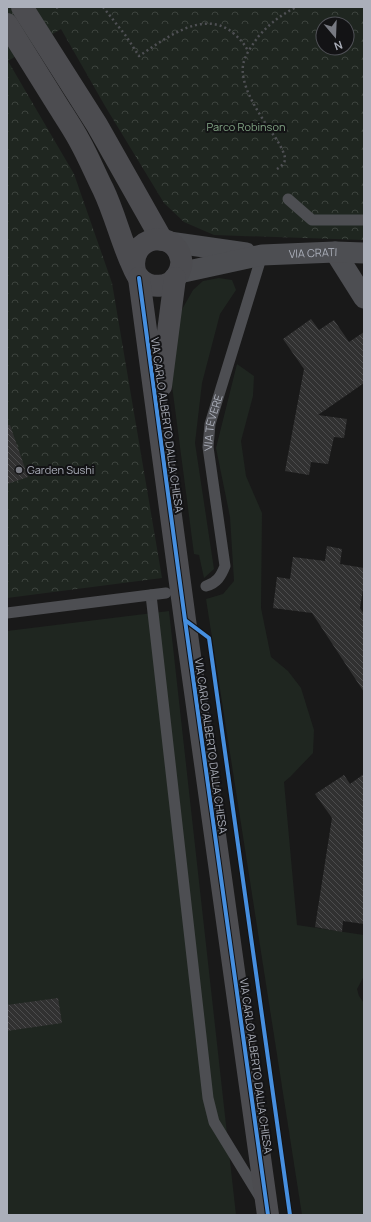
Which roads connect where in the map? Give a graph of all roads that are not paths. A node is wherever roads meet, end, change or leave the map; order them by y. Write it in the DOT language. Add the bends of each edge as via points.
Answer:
graph roads {
  1 [pos="22,7"];
  2 [pos="7,24"];
  3 [pos="288,199"];
  4 [pos="364,220"];
  5 [pos="166,241"];
  6 [pos="335,252"];
  7 [pos="364,252"];
  8 [pos="262,255"];
  9 [pos="137,275"];
  10 [pos="177,275"];
  11 [pos="364,298"];
  12 [pos="157,416"];
  13 [pos="206,586"];
  14 [pos="166,593"];
  15 [pos="151,595"];
  16 [pos="7,613"];
  17 [pos="268,1212"];
  1 -- 5 [label="street" via="97,125"];
  2 -- 9 [label="street" via="79,140 105,193"];
  3 -- 4 [label="lane" via="312,220"];
  5 -- 8 [label="street, VIA CRATI"];
  5 -- 9 [label="street" via="155,239 142,244 134,257 133,264"];
  5 -- 10 [label="street" via="175,246 181,259"];
  6 -- 7 [label="street, VIA CRATI"];
  6 -- 8 [label="street, VIA CRATI"];
  6 -- 11 [label="street"];
  8 -- 10 [label="street, VIA CRATI"];
  8 -- 13 [label="lane, VIA TEVERE" via="210,424 208,447 225,566 222,576"];
  9 -- 10 [label="street" via="145,283 153,286 169,283"];
  9 -- 12 [label="street, VIA CARLO ALBERTO DALLA CHIESA"];
  10 -- 12 [label="street, VIA CARLO ALBERTO DALLA CHIESA"];
  12 -- 17 [label="street, VIA CARLO ALBERTO DALLA CHIESA"];
  14 -- 15 [label="lane"];
  15 -- 16 [label="lane"];
  15 -- 17 [label="lane" via="208,1098 214,1122"];
}
